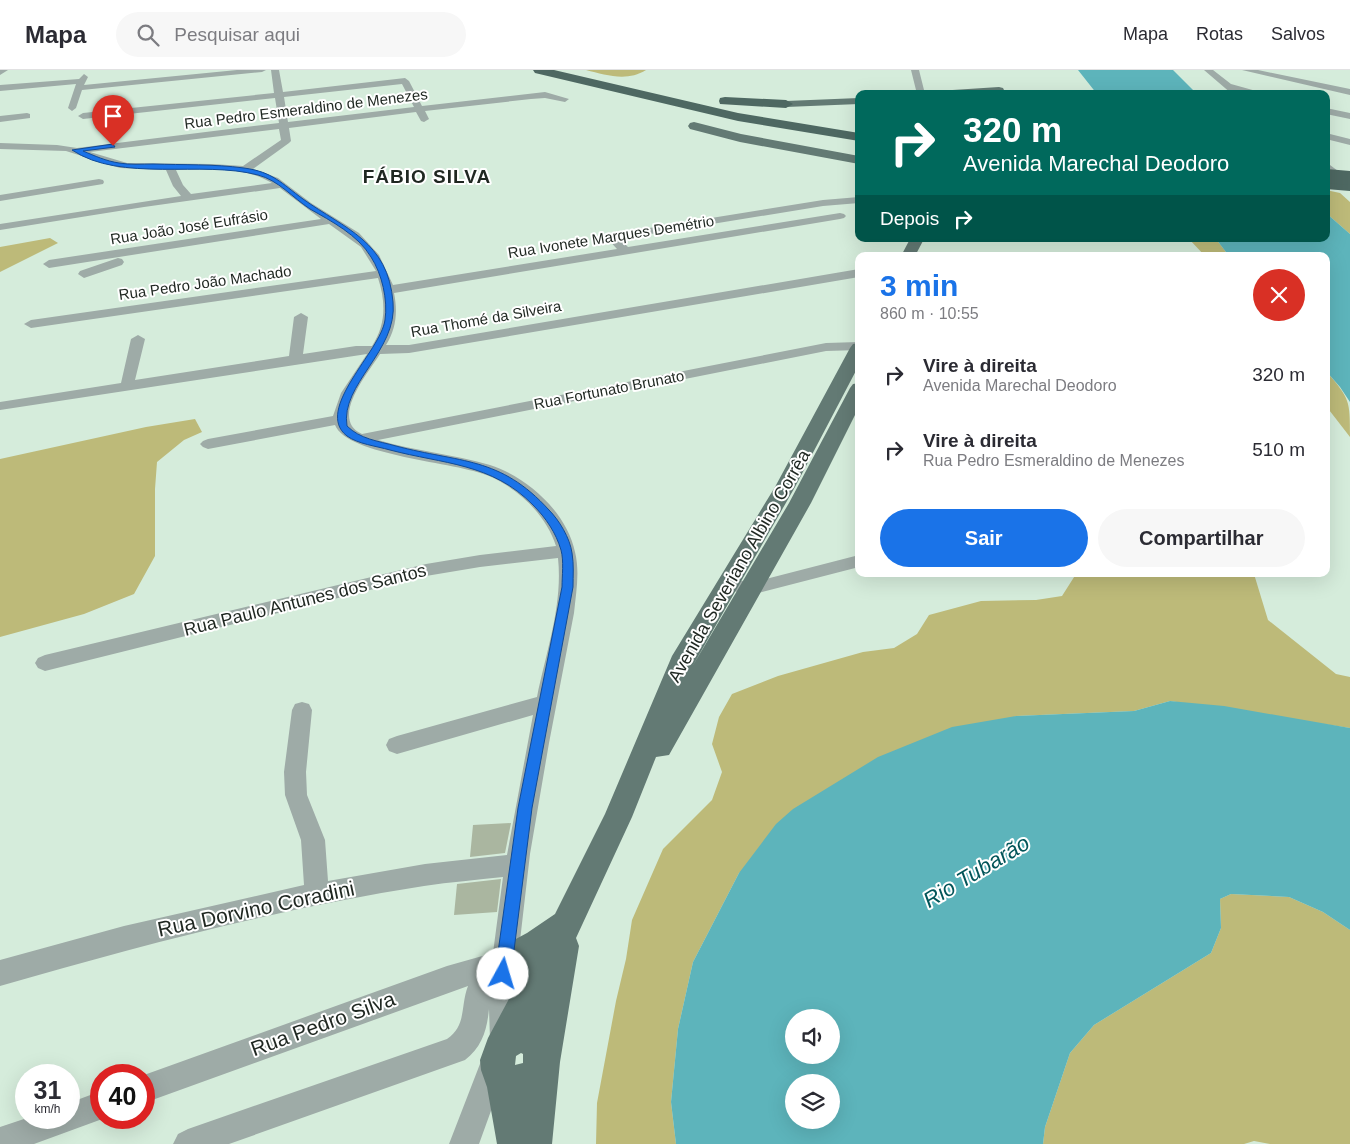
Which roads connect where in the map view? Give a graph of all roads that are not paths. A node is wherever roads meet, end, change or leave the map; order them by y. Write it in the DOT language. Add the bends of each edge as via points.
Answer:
graph roads {
  1 [pos="4,70"];
  2 [pos="87,70"];
  3 [pos="92,70"];
  4 [pos="262,70"];
  5 [pos="275,70"];
  6 [pos="538,70"];
  7 [pos="558,70"];
  8 [pos="915,70"];
  9 [pos="1208,70"];
  10 [pos="1246,70"];
  11 [pos="0,73"];
  12 [pos="80,85"];
  13 [pos="615,86"];
  14 [pos="996,87"];
  15 [pos="0,88"];
  16 [pos="920,90"];
  17 [pos="973,90"];
  18 [pos="1233,90"];
  19 [pos="1350,92"];
  20 [pos="279,95"];
  21 [pos="565,99"];
  22 [pos="855,102"];
  23 [pos="786,104"];
  24 [pos="72,108"];
  25 [pos="419,109"];
  26 [pos="1330,110"];
  27 [pos="1350,115"];
  28 [pos="26,116"];
  29 [pos="83,116"];
  30 [pos="0,119"];
  31 [pos="744,119"];
  32 [pos="781,119"];
  33 [pos="424,120"];
  34 [pos="285,125"];
  35 [pos="694,126"];
  36 [pos="855,129"];
  37 [pos="855,136"];
  38 [pos="1330,137"];
  39 [pos="1350,142"];
  40 [pos="0,146"];
  41 [pos="75,150"];
  42 [pos="855,159"];
  43 [pos="170,167"];
  44 [pos="101,168"];
  45 [pos="1330,169"];
  46 [pos="245,170"];
  47 [pos="1330,176"];
  48 [pos="1350,178"];
  49 [pos="1330,184"];
  50 [pos="282,185"];
  51 [pos="1350,185"];
  52 [pos="24,194"];
  53 [pos="107,196"];
  54 [pos="0,198"];
  55 [pos="189,198"];
  56 [pos="855,200"];
  57 [pos="840,216"];
  58 [pos="333,220"];
  59 [pos="40,222"];
  60 [pos="0,228"];
  61 [pos="166,246"];
  62 [pos="625,251"];
  63 [pos="49,264"];
  64 [pos="84,274"];
  65 [pos="383,274"];
  66 [pos="855,274"];
  67 [pos="388,290"];
  68 [pos="301,317"];
  69 [pos="31,324"];
  70 [pos="138,339"];
  71 [pos="855,347"];
  72 [pos="376,350"];
  73 [pos="295,360"];
  74 [pos="854,378"];
  75 [pos="127,386"];
  76 [pos="0,406"];
  77 [pos="340,420"];
  78 [pos="360,439"];
  79 [pos="208,444"];
  80 [pos="805,471"];
  81 [pos="567,551"];
  82 [pos="855,562"];
  83 [pos="728,583"];
  84 [pos="750,589"];
  85 [pos="45,663"];
  86 [pos="546,703"];
  87 [pos="302,710"];
  88 [pos="397,745"];
  89 [pos="618,818"];
  90 [pos="516,865"];
  91 [pos="317,894"];
  92 [pos="567,922"];
  93 [pos="504,963"];
  94 [pos="0,973"];
  95 [pos="502,1060"];
  96 [pos="542,1062"];
  97 [pos="155,1085"];
  98 [pos="35,1129"];
  99 [pos="0,1142"];
  100 [pos="188,1144"];
  101 [pos="464,1144"];
  102 [pos="470,1144"];
  103 [pos="516,1144"];
  104 [pos="533,1144"];
  1 -- 11 [label="street"];
  2 -- 3 [label="street"];
  2 -- 12 [label="street"];
  4 -- 12 [label="street"];
  5 -- 20 [label="street"];
  6 -- 13 [label="highway"];
  7 -- 13 [label="highway"];
  8 -- 16 [label="street"];
  9 -- 18 [label="street"];
  10 -- 19 [label="street"];
  12 -- 15 [label="street"];
  12 -- 24 [label="street"];
  13 -- 23 [label="highway" via="712,100"];
  13 -- 31 [label="highway"];
  13 -- 32 [label="highway"];
  13 -- 35 [label="highway" via="661,104"];
  14 -- 17 [label="main road"];
  20 -- 25 [label="street" via="405,81"];
  20 -- 29 [label="street"];
  20 -- 34 [label="street"];
  21 -- 25 [label="street, Rua Pedro Esmeraldino de Menezes" via="540,95"];
  22 -- 23 [label="main road"];
  23 -- 32 [label="highway" via="759,109"];
  25 -- 33 [label="street"];
  25 -- 34 [label="street, Rua Pedro Esmeraldino de Menezes"];
  26 -- 27 [label="street"];
  28 -- 30 [label="street"];
  31 -- 35 [label="highway" via="703,116 693,120"];
  31 -- 37 [label="highway"];
  32 -- 36 [label="highway"];
  34 -- 41 [label="street, Rua Pedro Esmeraldino de Menezes"];
  34 -- 46 [label="street" via="286,141"];
  35 -- 42 [label="main road"];
  38 -- 39 [label="street"];
  40 -- 41 [label="street"];
  41 -- 44 [label="street"];
  43 -- 44 [label="street"];
  43 -- 46 [label="street"];
  43 -- 55 [label="street" via="178,186"];
  44 -- 53 [label="street"];
  45 -- 51 [label="street"];
  46 -- 50 [label="street" via="263,174"];
  47 -- 48 [label="highway, bridge"];
  49 -- 51 [label="highway"];
  50 -- 55 [label="street"];
  50 -- 58 [label="street"];
  52 -- 53 [label="street"];
  52 -- 54 [label="street"];
  52 -- 59 [label="street" via="35,207"];
  53 -- 55 [label="street"];
  53 -- 59 [label="street"];
  56 -- 62 [label="street" via="610,233"];
  57 -- 62 [label="street, Rua Ivonete Marques Demétrio"];
  58 -- 61 [label="street, Rua João José Eufrásio"];
  58 -- 65 [label="street" via="364,243"];
  59 -- 60 [label="street"];
  61 -- 63 [label="street, Rua João José Eufrásio"];
  61 -- 64 [label="street" via="150,255"];
  62 -- 67 [label="street, Rua Ivonete Marques Demétrio"];
  65 -- 67 [label="street"];
  65 -- 69 [label="street, Rua Pedro João Machado"];
  66 -- 72 [label="street, Rua Thomé da Silveira" via="409,349"];
  67 -- 72 [label="street" via="389,321"];
  68 -- 73 [label="street"];
  70 -- 75 [label="street"];
  71 -- 78 [label="street, Rua Fortunato Brunato" via="826,347"];
  72 -- 73 [label="street, Rua Thomé da Silveira"];
  72 -- 77 [label="street" via="346,397"];
  73 -- 75 [label="street, Rua Thomé da Silveira"];
  74 -- 80 [label="main road, Avenida Severiano Albino Corrêa"];
  75 -- 76 [label="street, Rua Thomé da Silveira"];
  77 -- 78 [label="street" via="350,434"];
  77 -- 79 [label="street"];
  78 -- 81 [label="street" via="467,464 507,478 528,493 550,516"];
  80 -- 83 [label="main road, Avenida Severiano Albino Corrêa"];
  80 -- 84 [label="main road, Avenida Severiano Albino Corrêa"];
  81 -- 85 [label="street, Rua Paulo Antunes dos Santos" via="426,570"];
  81 -- 86 [label="street" via="567,587"];
  82 -- 84 [label="street"];
  83 -- 84 [label="street"];
  83 -- 89 [label="main road, Avenida Severiano Albino Corrêa" via="677,671"];
  84 -- 89 [label="main road, Avenida Severiano Albino Corrêa"];
  86 -- 88 [label="street"];
  86 -- 90 [label="street"];
  87 -- 91 [label="street" via="295,772 296,794 314,840"];
  89 -- 92 [label="main road, Avenida Severiano Albino Corrêa"];
  90 -- 91 [label="street, Rua Dorvino Coradini" via="425,875"];
  90 -- 93 [label="street"];
  91 -- 94 [label="street, Rua Dorvino Coradini" via="124,938"];
  92 -- 93 [label="main road" via="538,944"];
  92 -- 95 [label="main road, Avenida Severiano Albino Corrêa"];
  92 -- 96 [label="main road, Avenida Severiano Albino Corrêa"];
  93 -- 95 [label="street"];
  93 -- 97 [label="street, Rua Pedro Silva" via="447,979"];
  93 -- 100 [label="street" via="483,984 477,998 472,1032 455,1050"];
  95 -- 96 [label="main road" via="518,1036 531,1038 540,1047"];
  95 -- 101 [label="street"];
  95 -- 102 [label="street"];
  95 -- 103 [label="main road"];
  96 -- 104 [label="main road, Avenida Severiano Albino Corrêa"];
  98 -- 99 [label="street"];
}
